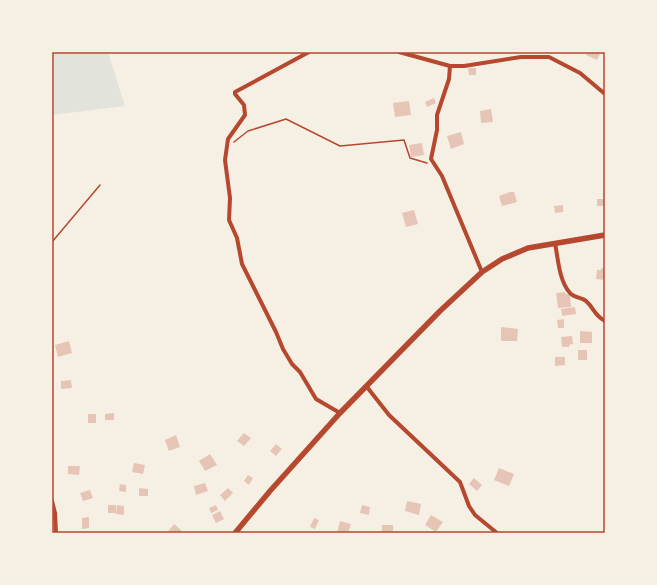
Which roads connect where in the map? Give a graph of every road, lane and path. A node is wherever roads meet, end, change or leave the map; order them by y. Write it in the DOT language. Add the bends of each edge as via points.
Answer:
graph roads {
  1 [pos="309,52"];
  2 [pos="399,52"];
  3 [pos="535,52"];
  4 [pos="542,56"];
  5 [pos="450,66"];
  6 [pos="605,94"];
  7 [pos="226,148"];
  8 [pos="433,164"];
  9 [pos="100,185"];
  10 [pos="605,235"];
  11 [pos="52,242"];
  12 [pos="555,243"];
  13 [pos="482,272"];
  14 [pos="605,321"];
  15 [pos="367,387"];
  16 [pos="340,413"];
  17 [pos="52,500"];
  18 [pos="56,533"];
  19 [pos="236,533"];
  20 [pos="497,533"];
  1 -- 7 [label="street" via="235,92 244,105 245,115 231,132"];
  2 -- 5 [label="street"];
  3 -- 4 [label="street"];
  4 -- 5 [label="street"];
  4 -- 6 [label="street" via="580,73"];
  5 -- 8 [label="street" via="449,79 437,115 437,130 430,159"];
  7 -- 8 [label="path" via="248,131 286,119 340,146 404,140 410,158"];
  7 -- 16 [label="street" via="229,220 237,238 242,264 292,364 300,372 316,399"];
  8 -- 13 [label="street" via="442,176"];
  9 -- 11 [label="path"];
  10 -- 12 [label="street"];
  12 -- 13 [label="street" via="514,253"];
  12 -- 14 [label="street" via="566,288 571,294 585,300 595,316"];
  13 -- 15 [label="street" via="440,311"];
  15 -- 16 [label="street"];
  15 -- 20 [label="street" via="389,415 460,482 475,515"];
  16 -- 19 [label="street"];
  17 -- 18 [label="street"];
}
